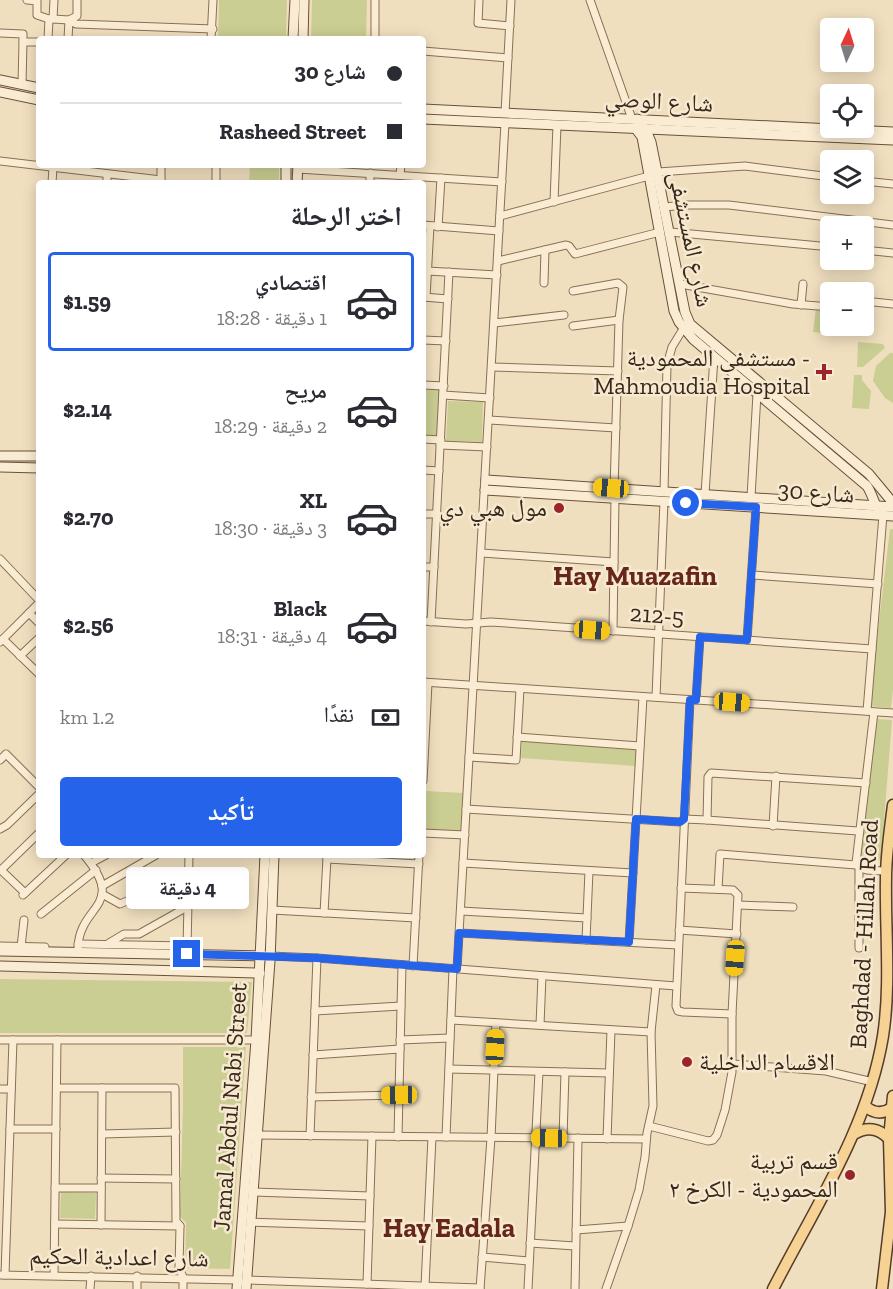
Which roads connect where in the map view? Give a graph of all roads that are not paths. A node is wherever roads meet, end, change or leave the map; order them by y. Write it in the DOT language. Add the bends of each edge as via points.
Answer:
graph roads {
  1 [pos="27,0"];
  2 [pos="37,0"];
  3 [pos="54,0"];
  4 [pos="77,0"];
  5 [pos="213,0"];
  6 [pos="295,0"];
  7 [pos="304,0"];
  8 [pos="375,0"];
  9 [pos="479,0"];
  10 [pos="511,0"];
  11 [pos="590,0"];
  12 [pos="51,19"];
  13 [pos="69,20"];
  14 [pos="510,26"];
  15 [pos="213,29"];
  16 [pos="0,33"];
  17 [pos="48,36"];
  18 [pos="68,36"];
  19 [pos="212,36"];
  20 [pos="293,36"];
  21 [pos="303,36"];
  22 [pos="375,36"];
  23 [pos="23,42"];
  24 [pos="36,42"];
  25 [pos="426,51"];
  26 [pos="508,58"];
  27 [pos="0,80"];
  28 [pos="22,85"];
  29 [pos="36,87"];
  30 [pos="0,92"];
  31 [pos="36,99"];
  32 [pos="426,109"];
  33 [pos="505,118"];
  34 [pos="426,119"];
  35 [pos="555,122"];
  36 [pos="643,124"];
  37 [pos="893,132"];
  38 [pos="893,141"];
  39 [pos="0,161"];
  40 [pos="36,165"];
  41 [pos="60,168"];
  42 [pos="310,168"];
  43 [pos="401,168"];
  44 [pos="370,173"];
  45 [pos="107,174"];
  46 [pos="653,174"];
  47 [pos="400,175"];
  48 [pos="820,176"];
  49 [pos="441,178"];
  50 [pos="107,180"];
  51 [pos="148,180"];
  52 [pos="370,180"];
  53 [pos="502,182"];
  54 [pos="874,182"];
  55 [pos="893,184"];
  56 [pos="554,202"];
  57 [pos="665,207"];
  58 [pos="500,216"];
  59 [pos="893,225"];
  60 [pos="430,226"];
  61 [pos="499,231"];
  62 [pos="665,232"];
  63 [pos="820,246"];
  64 [pos="545,250"];
  65 [pos="874,251"];
  66 [pos="893,253"];
  67 [pos="498,261"];
  68 [pos="428,271"];
  69 [pos="450,273"];
  70 [pos="497,275"];
  71 [pos="544,283"];
  72 [pos="680,284"];
  73 [pos="803,284"];
  74 [pos="426,288"];
  75 [pos="573,291"];
  76 [pos="426,297"];
  77 [pos="448,298"];
  78 [pos="874,302"];
  79 [pos="893,304"];
  80 [pos="801,305"];
  81 [pos="820,306"];
  82 [pos="564,315"];
  83 [pos="619,320"];
  84 [pos="494,323"];
  85 [pos="573,326"];
  86 [pos="687,326"];
  87 [pos="426,340"];
  88 [pos="446,341"];
  89 [pos="714,357"];
  90 [pos="492,367"];
  91 [pos="618,371"];
  92 [pos="426,385"];
  93 [pos="444,386"];
  94 [pos="757,394"];
  95 [pos="443,395"];
  96 [pos="490,398"];
  97 [pos="489,420"];
  98 [pos="616,428"];
  99 [pos="426,440"];
  100 [pos="441,442"];
  101 [pos="487,447"];
  102 [pos="0,456"];
  103 [pos="36,456"];
  104 [pos="0,467"];
  105 [pos="36,468"];
  106 [pos="426,470"];
  107 [pos="439,471"];
  108 [pos="871,483"];
  109 [pos="490,486"];
  110 [pos="615,494"];
  111 [pos="705,494"];
  112 [pos="664,497"];
  113 [pos="751,497"];
  114 [pos="756,507"];
  115 [pos="882,509"];
  116 [pos="426,514"];
  117 [pos="437,514"];
  118 [pos="482,553"];
  119 [pos="0,559"];
  120 [pos="614,562"];
  121 [pos="426,567"];
  122 [pos="434,567"];
  123 [pos="752,575"];
  124 [pos="878,584"];
  125 [pos="36,599"];
  126 [pos="36,605"];
  127 [pos="29,613"];
  128 [pos="36,620"];
  129 [pos="427,622"];
  130 [pos="476,622"];
  131 [pos="613,631"];
  132 [pos="658,634"];
  133 [pos="700,637"];
  134 [pos="747,640"];
  135 [pos="2,641"];
  136 [pos="36,641"];
  137 [pos="872,649"];
  138 [pos="20,656"];
  139 [pos="36,671"];
  140 [pos="426,682"];
  141 [pos="472,686"];
  142 [pos="520,689"];
  143 [pos="644,697"];
  144 [pos="656,698"];
  145 [pos="693,700"];
  146 [pos="871,711"];
  147 [pos="893,713"];
  148 [pos="517,737"];
  149 [pos="640,746"];
  150 [pos="469,757"];
  151 [pos="0,760"];
  152 [pos="776,776"];
  153 [pos="866,783"];
  154 [pos="36,784"];
  155 [pos="36,797"];
  156 [pos="893,805"];
  157 [pos="466,809"];
  158 [pos="636,819"];
  159 [pos="684,819"];
  160 [pos="706,820"];
  161 [pos="773,825"];
  162 [pos="0,829"];
  163 [pos="858,831"];
  164 [pos="426,833"];
  165 [pos="465,835"];
  166 [pos="36,836"];
  167 [pos="63,858"];
  168 [pos="87,858"];
  169 [pos="100,858"];
  170 [pos="151,858"];
  171 [pos="189,858"];
  172 [pos="265,858"];
  173 [pos="274,858"];
  174 [pos="327,858"];
  175 [pos="340,858"];
  176 [pos="419,858"];
  177 [pos="91,863"];
  178 [pos="463,863"];
  179 [pos="419,864"];
  180 [pos="858,866"];
  181 [pos="1,869"];
  182 [pos="96,870"];
  183 [pos="590,871"];
  184 [pos="889,872"];
  185 [pos="633,873"];
  186 [pos="188,874"];
  187 [pos="102,886"];
  188 [pos="681,888"];
  189 [pos="718,889"];
  190 [pos="102,894"];
  191 [pos="738,905"];
  192 [pos="187,907"];
  193 [pos="793,907"];
  194 [pos="272,910"];
  195 [pos="460,911"];
  196 [pos="324,913"];
  197 [pos="41,915"];
  198 [pos="416,918"];
  199 [pos="587,918"];
  200 [pos="24,920"];
  201 [pos="679,930"];
  202 [pos="459,933"];
  203 [pos="737,934"];
  204 [pos="586,940"];
  205 [pos="629,942"];
  206 [pos="106,945"];
  207 [pos="678,945"];
  208 [pos="78,946"];
  209 [pos="21,947"];
  210 [pos="0,948"];
  211 [pos="859,948"];
  212 [pos="187,951"];
  213 [pos="172,954"];
  214 [pos="260,956"];
  215 [pos="317,958"];
  216 [pos="402,965"];
  217 [pos="0,966"];
  218 [pos="413,966"];
  219 [pos="455,969"];
  220 [pos="171,970"];
  221 [pos="187,970"];
  222 [pos="250,973"];
  223 [pos="260,973"];
  224 [pos="542,976"];
  225 [pos="656,985"];
  226 [pos="676,986"];
  227 [pos="401,1006"];
  228 [pos="315,1011"];
  229 [pos="732,1014"];
  230 [pos="451,1020"];
  231 [pos="496,1023"];
  232 [pos="540,1026"];
  233 [pos="611,1029"];
  234 [pos="651,1032"];
  235 [pos="450,1038"];
  236 [pos="0,1040"];
  237 [pos="13,1040"];
  238 [pos="57,1040"];
  239 [pos="256,1040"];
  240 [pos="400,1040"];
  241 [pos="400,1049"];
  242 [pos="313,1055"];
  243 [pos="732,1064"];
  244 [pos="449,1069"];
  245 [pos="494,1070"];
  246 [pos="539,1072"];
  247 [pos="565,1072"];
  248 [pos="609,1073"];
  249 [pos="873,1082"];
  250 [pos="57,1088"];
  251 [pos="102,1088"];
  252 [pos="0,1089"];
  253 [pos="12,1089"];
  254 [pos="399,1095"];
  255 [pos="893,1096"];
  256 [pos="311,1097"];
  257 [pos="865,1106"];
  258 [pos="892,1108"];
  259 [pos="892,1120"];
  260 [pos="649,1126"];
  261 [pos="10,1129"];
  262 [pos="56,1129"];
  263 [pos="176,1132"];
  264 [pos="102,1134"];
  265 [pos="854,1134"];
  266 [pos="256,1135"];
  267 [pos="310,1136"];
  268 [pos="372,1136"];
  269 [pos="398,1137"];
  270 [pos="432,1137"];
  271 [pos="446,1137"];
  272 [pos="491,1138"];
  273 [pos="536,1138"];
  274 [pos="563,1138"];
  275 [pos="578,1138"];
  276 [pos="607,1139"];
  277 [pos="646,1139"];
  278 [pos="890,1139"];
  279 [pos="101,1178"];
  280 [pos="176,1179"];
  281 [pos="55,1188"];
  282 [pos="101,1188"];
  283 [pos="252,1192"];
  284 [pos="370,1196"];
  285 [pos="4,1197"];
  286 [pos="892,1212"];
  287 [pos="250,1222"];
  288 [pos="55,1224"];
  289 [pos="101,1225"];
  290 [pos="180,1226"];
  291 [pos="369,1226"];
  292 [pos="628,1226"];
  293 [pos="576,1230"];
  294 [pos="530,1243"];
  295 [pos="575,1246"];
  296 [pos="482,1257"];
  297 [pos="530,1261"];
  298 [pos="3,1275"];
  299 [pos="54,1275"];
  300 [pos="91,1276"];
  301 [pos="137,1276"];
  302 [pos="183,1277"];
  303 [pos="242,1284"];
  304 [pos="367,1284"];
  305 [pos="342,1286"];
  306 [pos="425,1286"];
  307 [pos="390,1287"];
  308 [pos="480,1288"];
  309 [pos="90,1289"];
  310 [pos="137,1289"];
  311 [pos="183,1289"];
  312 [pos="528,1289"];
  313 [pos="575,1289"];
  314 [pos="606,1289"];
  315 [pos="773,1289"];
  316 [pos="882,1289"];
  1 -- 2 [label="street"];
  2 -- 12 [label="street" via="37,15"];
  3 -- 12 [label="street"];
  4 -- 13 [label="street" via="77,16"];
  5 -- 15 [label="street"];
  6 -- 20 [label="street"];
  7 -- 21 [label="street"];
  8 -- 22 [label="street"];
  9 -- 14 [label="street" via="478,23"];
  10 -- 14 [label="street"];
  11 -- 36 [label="street"];
  12 -- 13 [label="street"];
  12 -- 17 [label="street"];
  13 -- 15 [label="street" via="76,24"];
  13 -- 18 [label="street"];
  14 -- 26 [label="street"];
  15 -- 19 [label="street"];
  16 -- 23 [label="street" via="23,34"];
  23 -- 24 [label="street"];
  23 -- 28 [label="street"];
  25 -- 26 [label="street"];
  26 -- 33 [label="street"];
  27 -- 28 [label="street"];
  28 -- 29 [label="street"];
  30 -- 31 [label="street"];
  32 -- 33 [label="street, شارع الوصي"];
  33 -- 34 [label="street, شارع الوصي"];
  33 -- 35 [label="street, شارع الوصي"];
  33 -- 53 [label="street"];
  35 -- 36 [label="street, شارع الوصي"];
  35 -- 56 [label="street"];
  36 -- 37 [label="street, شارع الوصي"];
  36 -- 38 [label="street, شارع الوصي"];
  36 -- 46 [label="street, شارع المستشفى"];
  39 -- 40 [label="street"];
  41 -- 45 [label="street"];
  42 -- 44 [label="street"];
  43 -- 47 [label="street"];
  44 -- 47 [label="street"];
  44 -- 52 [label="street"];
  45 -- 50 [label="street"];
  45 -- 51 [label="street"];
  46 -- 48 [label="street" via="745,166"];
  46 -- 56 [label="street"];
  46 -- 57 [label="street, شارع المستشفى"];
  46 -- 62 [label="street, شارع المستشفى"];
  47 -- 49 [label="street"];
  49 -- 53 [label="street"];
  49 -- 60 [label="street"];
  53 -- 58 [label="street"];
  54 -- 55 [label="street"];
  56 -- 58 [label="street"];
  57 -- 59 [label="street" via="729,205"];
  57 -- 62 [label="street, شارع المستشفى"];
  58 -- 61 [label="street"];
  60 -- 61 [label="street"];
  60 -- 68 [label="street"];
  61 -- 67 [label="street"];
  62 -- 63 [label="street"];
  62 -- 64 [label="street" via="575,254 566,245"];
  62 -- 72 [label="street, شارع المستشفى"];
  62 -- 86 [label="street, شارع المستشفى" via="674,311"];
  64 -- 67 [label="street"];
  64 -- 71 [label="street"];
  65 -- 66 [label="street"];
  67 -- 70 [label="street"];
  68 -- 69 [label="street"];
  68 -- 74 [label="street"];
  69 -- 70 [label="street"];
  69 -- 77 [label="street"];
  70 -- 84 [label="street"];
  72 -- 80 [label="street"];
  72 -- 86 [label="street, شارع المستشفى"];
  73 -- 80 [label="street"];
  75 -- 83 [label="street" via="621,284"];
  76 -- 77 [label="street"];
  77 -- 88 [label="street"];
  78 -- 79 [label="street"];
  80 -- 81 [label="street"];
  82 -- 84 [label="street"];
  83 -- 85 [label="street"];
  83 -- 91 [label="street"];
  84 -- 90 [label="street"];
  86 -- 89 [label="street, شارع المستشفى"];
  86 -- 108 [label="street, شارع المستشفى"];
  86 -- 112 [label="street" via="672,347 667,365"];
  87 -- 88 [label="street"];
  88 -- 93 [label="street"];
  89 -- 94 [label="street, شارع المستشفى"];
  89 -- 111 [label="street"];
  90 -- 91 [label="street"];
  90 -- 96 [label="street"];
  91 -- 98 [label="street"];
  92 -- 93 [label="street"];
  93 -- 95 [label="street"];
  94 -- 108 [label="street, شارع المستشفى"];
  94 -- 113 [label="street"];
  95 -- 96 [label="street"];
  95 -- 100 [label="street"];
  96 -- 97 [label="street"];
  97 -- 98 [label="street"];
  97 -- 101 [label="street"];
  98 -- 110 [label="street"];
  99 -- 100 [label="street"];
  100 -- 101 [label="street"];
  100 -- 107 [label="street"];
  101 -- 109 [label="street"];
  102 -- 103 [label="street"];
  104 -- 105 [label="street"];
  106 -- 107 [label="street"];
  107 -- 117 [label="street"];
  108 -- 115 [label="street, شارع المستشفى"];
  108 -- 115 [label="street, شارع المستشفى"];
  109 -- 110 [label="street, شارع 30"];
  109 -- 118 [label="street"];
  110 -- 112 [label="street, شارع 30"];
  110 -- 120 [label="street"];
  111 -- 112 [label="street, شارع 30"];
  111 -- 113 [label="street, شارع 30"];
  112 -- 114 [label="street, شارع 30"];
  112 -- 132 [label="street"];
  113 -- 115 [label="street, شارع 30"];
  114 -- 115 [label="street, شارع 30"];
  114 -- 123 [label="street"];
  115 -- 124 [label="street"];
  116 -- 117 [label="street"];
  117 -- 122 [label="street"];
  118 -- 120 [label="street"];
  118 -- 130 [label="street"];
  119 -- 125 [label="street"];
  120 -- 131 [label="street"];
  121 -- 122 [label="street"];
  122 -- 129 [label="street"];
  123 -- 124 [label="street"];
  123 -- 134 [label="street"];
  124 -- 137 [label="street"];
  126 -- 127 [label="street"];
  127 -- 128 [label="street"];
  127 -- 135 [label="street"];
  129 -- 130 [label="street, 212-5"];
  130 -- 131 [label="street, 212-5"];
  130 -- 141 [label="street"];
  131 -- 132 [label="street, 212-5"];
  132 -- 133 [label="street, 212-5"];
  132 -- 144 [label="street"];
  133 -- 134 [label="street, 212-5"];
  133 -- 145 [label="street"];
  134 -- 137 [label="street, 212-5"];
  135 -- 138 [label="street"];
  136 -- 138 [label="street"];
  137 -- 146 [label="street"];
  138 -- 139 [label="street"];
  140 -- 141 [label="street"];
  141 -- 142 [label="street"];
  141 -- 150 [label="street"];
  142 -- 143 [label="street"];
  142 -- 148 [label="street"];
  143 -- 144 [label="street"];
  143 -- 149 [label="street"];
  144 -- 145 [label="street"];
  145 -- 146 [label="street"];
  145 -- 159 [label="street"];
  146 -- 147 [label="street"];
  146 -- 153 [label="street"];
  148 -- 149 [label="street"];
  148 -- 150 [label="street" via="516,760"];
  149 -- 158 [label="street"];
  150 -- 157 [label="street"];
  151 -- 154 [label="street" via="6,754"];
  152 -- 153 [label="street"];
  152 -- 160 [label="street" via="710,774"];
  152 -- 161 [label="street"];
  153 -- 163 [label="street"];
  155 -- 162 [label="street"];
  156 -- 184 [label="main road, Baghdad - Hillah Road"];
  157 -- 158 [label="street"];
  157 -- 165 [label="street"];
  158 -- 159 [label="street"];
  158 -- 185 [label="street"];
  159 -- 160 [label="street"];
  159 -- 188 [label="street"];
  160 -- 161 [label="street"];
  161 -- 163 [label="street"];
  163 -- 180 [label="street"];
  164 -- 165 [label="street"];
  165 -- 178 [label="street"];
  166 -- 181 [label="street"];
  167 -- 181 [label="street" via="24,894"];
  168 -- 177 [label="street"];
  169 -- 177 [label="street"];
  170 -- 187 [label="street"];
  171 -- 186 [label="street"];
  172 -- 214 [label="street, Jamal Abdul Nabi Street"];
  173 -- 194 [label="street, Jamal Abdul Nabi Street"];
  174 -- 196 [label="street"];
  175 -- 179 [label="street"];
  176 -- 179 [label="street"];
  177 -- 182 [label="street"];
  178 -- 183 [label="street"];
  178 -- 195 [label="street"];
  179 -- 198 [label="street"];
  180 -- 184 [label="street"];
  180 -- 189 [label="street" via="720,854"];
  180 -- 211 [label="street"];
  182 -- 187 [label="street"];
  182 -- 197 [label="street"];
  183 -- 185 [label="street"];
  183 -- 199 [label="street"];
  184 -- 249 [label="main road, Baghdad - Hillah Road" via="885,1013"];
  185 -- 205 [label="street"];
  186 -- 190 [label="street" via="120,904"];
  186 -- 192 [label="street"];
  187 -- 190 [label="street"];
  188 -- 189 [label="street"];
  188 -- 201 [label="street"];
  189 -- 191 [label="street" via="734,891"];
  190 -- 208 [label="street" via="81,931"];
  191 -- 193 [label="street"];
  191 -- 203 [label="street"];
  192 -- 206 [label="street" via="139,934 124,934"];
  192 -- 212 [label="street"];
  194 -- 196 [label="street"];
  194 -- 214 [label="street, Jamal Abdul Nabi Street"];
  195 -- 199 [label="street"];
  195 -- 202 [label="street"];
  196 -- 198 [label="street"];
  198 -- 218 [label="street"];
  199 -- 204 [label="street"];
  200 -- 209 [label="street"];
  201 -- 203 [label="street"];
  201 -- 207 [label="street"];
  202 -- 204 [label="street"];
  202 -- 219 [label="street"];
  203 -- 229 [label="street"];
  204 -- 205 [label="street"];
  205 -- 207 [label="street"];
  206 -- 208 [label="street"];
  206 -- 212 [label="street"];
  207 -- 226 [label="street"];
  208 -- 209 [label="street"];
  208 -- 212 [label="street"];
  209 -- 210 [label="street"];
  210 -- 213 [label="street"];
  212 -- 213 [label="street"];
  212 -- 214 [label="street"];
  212 -- 221 [label="street"];
  213 -- 220 [label="street" via="176,963"];
  214 -- 215 [label="street"];
  214 -- 222 [label="street"];
  214 -- 223 [label="street, Jamal Abdul Nabi Street"];
  214 -- 266 [label="street, Jamal Abdul Nabi Street"];
  215 -- 216 [label="street"];
  215 -- 228 [label="street"];
  216 -- 218 [label="street"];
  216 -- 227 [label="street"];
  217 -- 220 [label="street"];
  218 -- 219 [label="street"];
  219 -- 224 [label="street"];
  219 -- 230 [label="street"];
  220 -- 221 [label="street"];
  221 -- 222 [label="street"];
  222 -- 223 [label="street"];
  223 -- 239 [label="street, Jamal Abdul Nabi Street"];
  224 -- 225 [label="street"];
  224 -- 232 [label="street"];
  225 -- 226 [label="street"];
  225 -- 234 [label="street"];
  226 -- 229 [label="street" via="678,1011"];
  227 -- 228 [label="street"];
  227 -- 240 [label="street"];
  228 -- 242 [label="street"];
  229 -- 243 [label="street"];
  230 -- 231 [label="street"];
  230 -- 235 [label="street"];
  231 -- 232 [label="street"];
  231 -- 245 [label="street"];
  232 -- 233 [label="street"];
  233 -- 234 [label="street"];
  233 -- 248 [label="street"];
  234 -- 260 [label="street" via="653,1098"];
  235 -- 240 [label="street"];
  235 -- 244 [label="street"];
  236 -- 237 [label="street"];
  237 -- 238 [label="street"];
  237 -- 253 [label="street"];
  238 -- 239 [label="street"];
  238 -- 250 [label="street"];
  239 -- 303 [label="street, Jamal Abdul Nabi Street"];
  240 -- 241 [label="street"];
  241 -- 242 [label="street"];
  241 -- 254 [label="street"];
  242 -- 256 [label="street"];
  243 -- 249 [label="street" via="826,1071"];
  243 -- 260 [label="street" via="727,1102 713,1140"];
  244 -- 245 [label="street"];
  244 -- 271 [label="street"];
  245 -- 246 [label="street"];
  245 -- 272 [label="street"];
  246 -- 247 [label="street"];
  246 -- 273 [label="street"];
  247 -- 248 [label="street"];
  247 -- 274 [label="street"];
  248 -- 276 [label="street"];
  249 -- 257 [label="main road, Baghdad - Hillah Road"];
  250 -- 251 [label="street"];
  250 -- 262 [label="street"];
  251 -- 263 [label="street" via="175,1088"];
  251 -- 264 [label="street"];
  252 -- 253 [label="street"];
  253 -- 261 [label="street"];
  254 -- 256 [label="street"];
  254 -- 269 [label="street"];
  255 -- 258 [label="main road"];
  256 -- 267 [label="street"];
  257 -- 258 [label="main road" via="880,1112"];
  257 -- 265 [label="main road, Baghdad - Hillah Road"];
  258 -- 259 [label="main road"];
  259 -- 278 [label="main road"];
  260 -- 277 [label="street"];
  261 -- 262 [label="street"];
  261 -- 285 [label="street"];
  262 -- 281 [label="street"];
  263 -- 264 [label="street"];
  263 -- 280 [label="street"];
  264 -- 279 [label="street"];
  265 -- 278 [label="main road" via="873,1129"];
  265 -- 315 [label="main road, Baghdad - Hillah Road"];
  266 -- 267 [label="street"];
  266 -- 283 [label="street, Jamal Abdul Nabi Street"];
  267 -- 268 [label="street"];
  268 -- 269 [label="street"];
  268 -- 284 [label="street"];
  269 -- 270 [label="street"];
  270 -- 271 [label="street"];
  270 -- 306 [label="street"];
  271 -- 272 [label="street"];
  272 -- 273 [label="street"];
  272 -- 296 [label="street"];
  273 -- 274 [label="street"];
  273 -- 294 [label="street"];
  274 -- 275 [label="street"];
  275 -- 276 [label="street"];
  275 -- 293 [label="street"];
  276 -- 277 [label="street"];
  277 -- 292 [label="street" via="640,1183"];
  278 -- 286 [label="main road"];
  279 -- 280 [label="street"];
  279 -- 282 [label="street"];
  280 -- 290 [label="street" via="176,1221"];
  281 -- 282 [label="street"];
  281 -- 288 [label="street"];
  282 -- 289 [label="street"];
  283 -- 284 [label="street"];
  283 -- 287 [label="street, Jamal Abdul Nabi Street"];
  284 -- 291 [label="street"];
  285 -- 298 [label="street"];
  286 -- 316 [label="main road"];
  287 -- 291 [label="street"];
  287 -- 303 [label="street, Jamal Abdul Nabi Street"];
  288 -- 289 [label="street"];
  288 -- 299 [label="street"];
  289 -- 290 [label="street"];
  290 -- 302 [label="street" via="179,1268"];
  291 -- 304 [label="street"];
  292 -- 293 [label="street"];
  292 -- 314 [label="street"];
  293 -- 295 [label="street"];
  294 -- 295 [label="street"];
  294 -- 297 [label="street"];
  295 -- 313 [label="street"];
  296 -- 297 [label="street"];
  296 -- 308 [label="street"];
  297 -- 312 [label="street"];
  298 -- 299 [label="street, شارع اعدادية الحكيم"];
  299 -- 300 [label="street, شارع اعدادية الحكيم"];
  300 -- 301 [label="street, شارع اعدادية الحكيم"];
  300 -- 309 [label="street"];
  301 -- 302 [label="street, شارع اعدادية الحكيم"];
  301 -- 310 [label="street"];
  302 -- 303 [label="street, شارع اعدادية الحكيم"];
  302 -- 311 [label="street"];
  303 -- 305 [label="street, شارع اعدادية الحكيم"];
  304 -- 305 [label="street, شارع اعدادية الحكيم"];
  304 -- 307 [label="street, شارع اعدادية الحكيم"];
  306 -- 307 [label="street, شارع اعدادية الحكيم"];
  306 -- 308 [label="street, شارع اعدادية الحكيم"];
}
